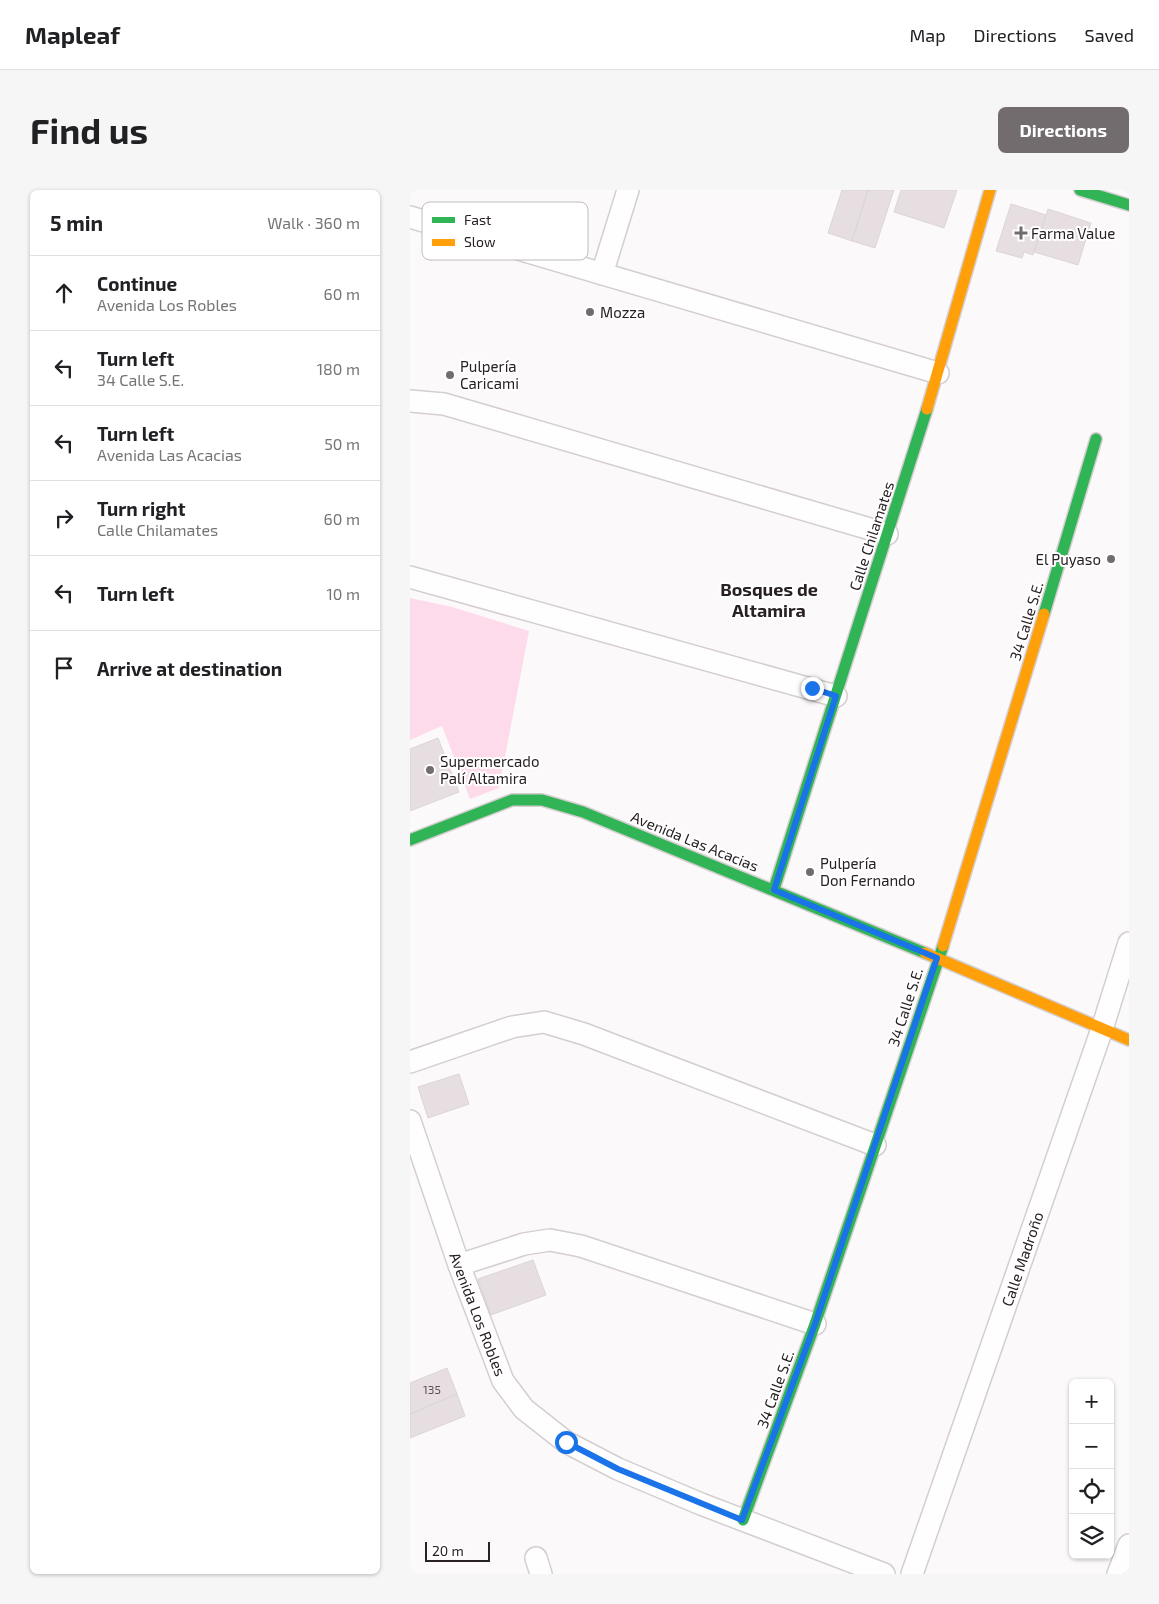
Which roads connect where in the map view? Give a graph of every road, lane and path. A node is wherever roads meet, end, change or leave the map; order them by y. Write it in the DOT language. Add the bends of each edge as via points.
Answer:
graph roads {
  1 [pos="628,190"];
  2 [pos="990,190"];
  3 [pos="1080,190"];
  4 [pos="1121,199"];
  5 [pos="410,217"];
  6 [pos="422,221"];
  7 [pos="555,260"];
  8 [pos="602,274"];
  9 [pos="938,373"];
  10 [pos="410,401"];
  11 [pos="1096,439"];
  12 [pos="887,534"];
  13 [pos="410,577"];
  14 [pos="836,696"];
  15 [pos="410,840"];
  16 [pos="774,890"];
  17 [pos="1129,942"];
  18 [pos="937,958"];
  19 [pos="1102,1029"];
  20 [pos="1129,1040"];
  21 [pos="410,1062"];
  22 [pos="410,1121"];
  23 [pos="875,1145"];
  24 [pos="458,1266"];
  25 [pos="815,1324"];
  26 [pos="742,1520"];
  27 [pos="1129,1545"];
  28 [pos="884,1574"];
  29 [pos="912,1574"];
  30 [pos="1118,1574"];
  1 -- 8 [label="street"];
  2 -- 9 [label="street, Calle Chilamates"];
  3 -- 4 [label="street"];
  5 -- 6 [label="street"];
  7 -- 8 [label="street"];
  8 -- 9 [label="street"];
  9 -- 12 [label="street, Calle Chilamates"];
  10 -- 12 [label="street" via="444,404"];
  11 -- 18 [label="street, 34 Calle S.E." via="958,901"];
  12 -- 14 [label="street, Calle Chilamates"];
  13 -- 14 [label="street"];
  14 -- 16 [label="street, Calle Chilamates"];
  15 -- 16 [label="street, Avenida Las Acacias" via="512,800 542,800 584,812"];
  16 -- 18 [label="street, Avenida Las Acacias"];
  17 -- 19 [label="street, Calle Madroño"];
  18 -- 19 [label="street, Avenida Las Acacias"];
  18 -- 23 [label="street, 34 Calle S.E."];
  19 -- 20 [label="street, Avenida Las Acacias"];
  19 -- 29 [label="street, Calle Madroño"];
  21 -- 23 [label="street" via="512,1027 544,1022 593,1037"];
  22 -- 24 [label="street, Avenida Los Robles"];
  23 -- 25 [label="street, 34 Calle S.E."];
  24 -- 25 [label="street" via="524,1244 550,1240 581,1246"];
  24 -- 26 [label="street, Avenida Los Robles" via="503,1381 524,1409 566,1442 618,1469"];
  25 -- 26 [label="street, 34 Calle S.E."];
  26 -- 28 [label="street, Avenida Los Robles"];
  27 -- 30 [label="street"];
}
